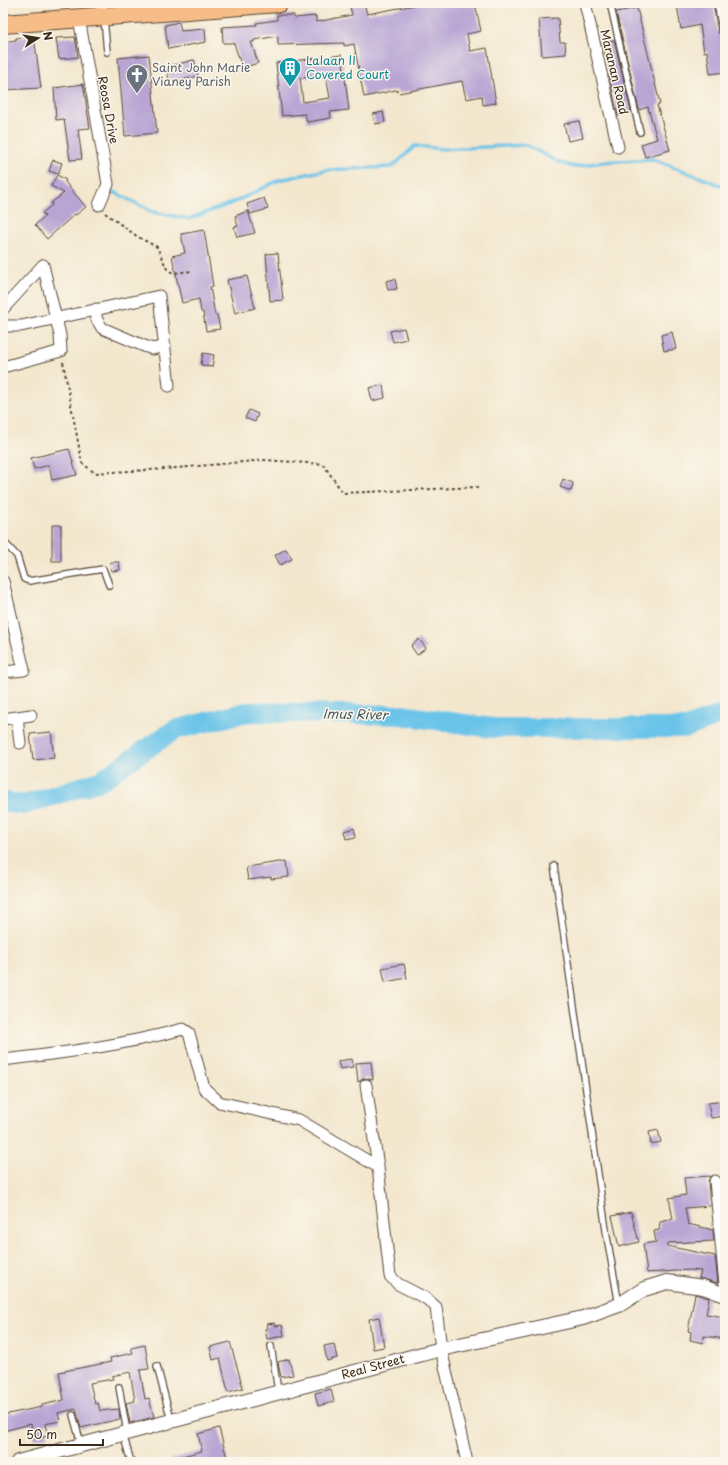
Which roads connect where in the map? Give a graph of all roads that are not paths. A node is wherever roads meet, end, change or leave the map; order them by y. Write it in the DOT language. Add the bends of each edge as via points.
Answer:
graph roads {
  1 [pos="279,3"];
  2 [pos="585,3"];
  3 [pos="610,3"];
  4 [pos="720,3"];
  5 [pos="102,9"];
  6 [pos="79,18"];
  7 [pos="3,24"];
  8 [pos="725,30"];
  9 [pos="107,52"];
  10 [pos="640,132"];
  11 [pos="618,146"];
  12 [pos="99,205"];
  13 [pos="96,308"];
  14 [pos="3,309"];
  15 [pos="54,317"];
  16 [pos="3,326"];
  17 [pos="165,346"];
  18 [pos="3,367"];
  19 [pos="169,386"];
  20 [pos="3,541"];
  21 [pos="3,581"];
  22 [pos="109,585"];
  23 [pos="3,672"];
  24 [pos="31,715"];
  25 [pos="17,717"];
  26 [pos="3,719"];
  27 [pos="20,743"];
  28 [pos="554,866"];
  29 [pos="3,1060"];
  30 [pos="366,1085"];
  31 [pos="378,1167"];
  32 [pos="715,1181"];
  33 [pos="725,1284"];
  34 [pos="725,1295"];
  35 [pos="619,1305"];
  36 [pos="271,1346"];
  37 [pos="441,1349"];
  38 [pos="157,1366"];
  39 [pos="119,1387"];
  40 [pos="278,1392"];
  41 [pos="73,1415"];
  42 [pos="171,1420"];
  43 [pos="125,1433"];
  44 [pos="81,1444"];
  45 [pos="20,1462"];
  46 [pos="131,1462"];
  47 [pos="467,1462"];
  1 -- 5 [label="main road"];
  2 -- 11 [label="street, Maranan Road"];
  3 -- 10 [label="lane"];
  4 -- 8 [label="street"];
  5 -- 6 [label="main road"];
  5 -- 9 [label="lane"];
  6 -- 7 [label="main road"];
  6 -- 12 [label="street, Reosa Drive" via="108,184"];
  13 -- 15 [label="street"];
  13 -- 17 [label="street" via="96,318 102,328 153,349"];
  13 -- 17 [label="street" via="159,296"];
  14 -- 15 [label="street" via="43,265"];
  15 -- 16 [label="street" via="21,326"];
  15 -- 18 [label="street" via="60,335 61,351"];
  17 -- 19 [label="street"];
  20 -- 22 [label="lane" via="16,556 24,579 29,581 103,569"];
  21 -- 23 [label="street" via="24,670"];
  24 -- 25 [label="street"];
  25 -- 26 [label="street"];
  25 -- 27 [label="street"];
  28 -- 35 [label="lane"];
  29 -- 31 [label="street" via="66,1053 183,1029 190,1033 204,1088 219,1102 299,1120"];
  30 -- 31 [label="street"];
  31 -- 37 [label="street" via="390,1276 398,1284 427,1298 436,1307"];
  32 -- 33 [label="street"];
  34 -- 35 [label="street, Real Street" via="703,1287 667,1282 644,1289"];
  35 -- 37 [label="street, Real Street" via="583,1318"];
  36 -- 40 [label="lane"];
  37 -- 40 [label="street, Real Street"];
  37 -- 47 [label="street"];
  38 -- 42 [label="lane"];
  39 -- 43 [label="lane"];
  40 -- 42 [label="street, Real Street"];
  41 -- 44 [label="lane"];
  42 -- 43 [label="street, Real Street"];
  43 -- 44 [label="street, Real Street"];
  43 -- 46 [label="lane"];
  44 -- 45 [label="street, Real Street"];
}
